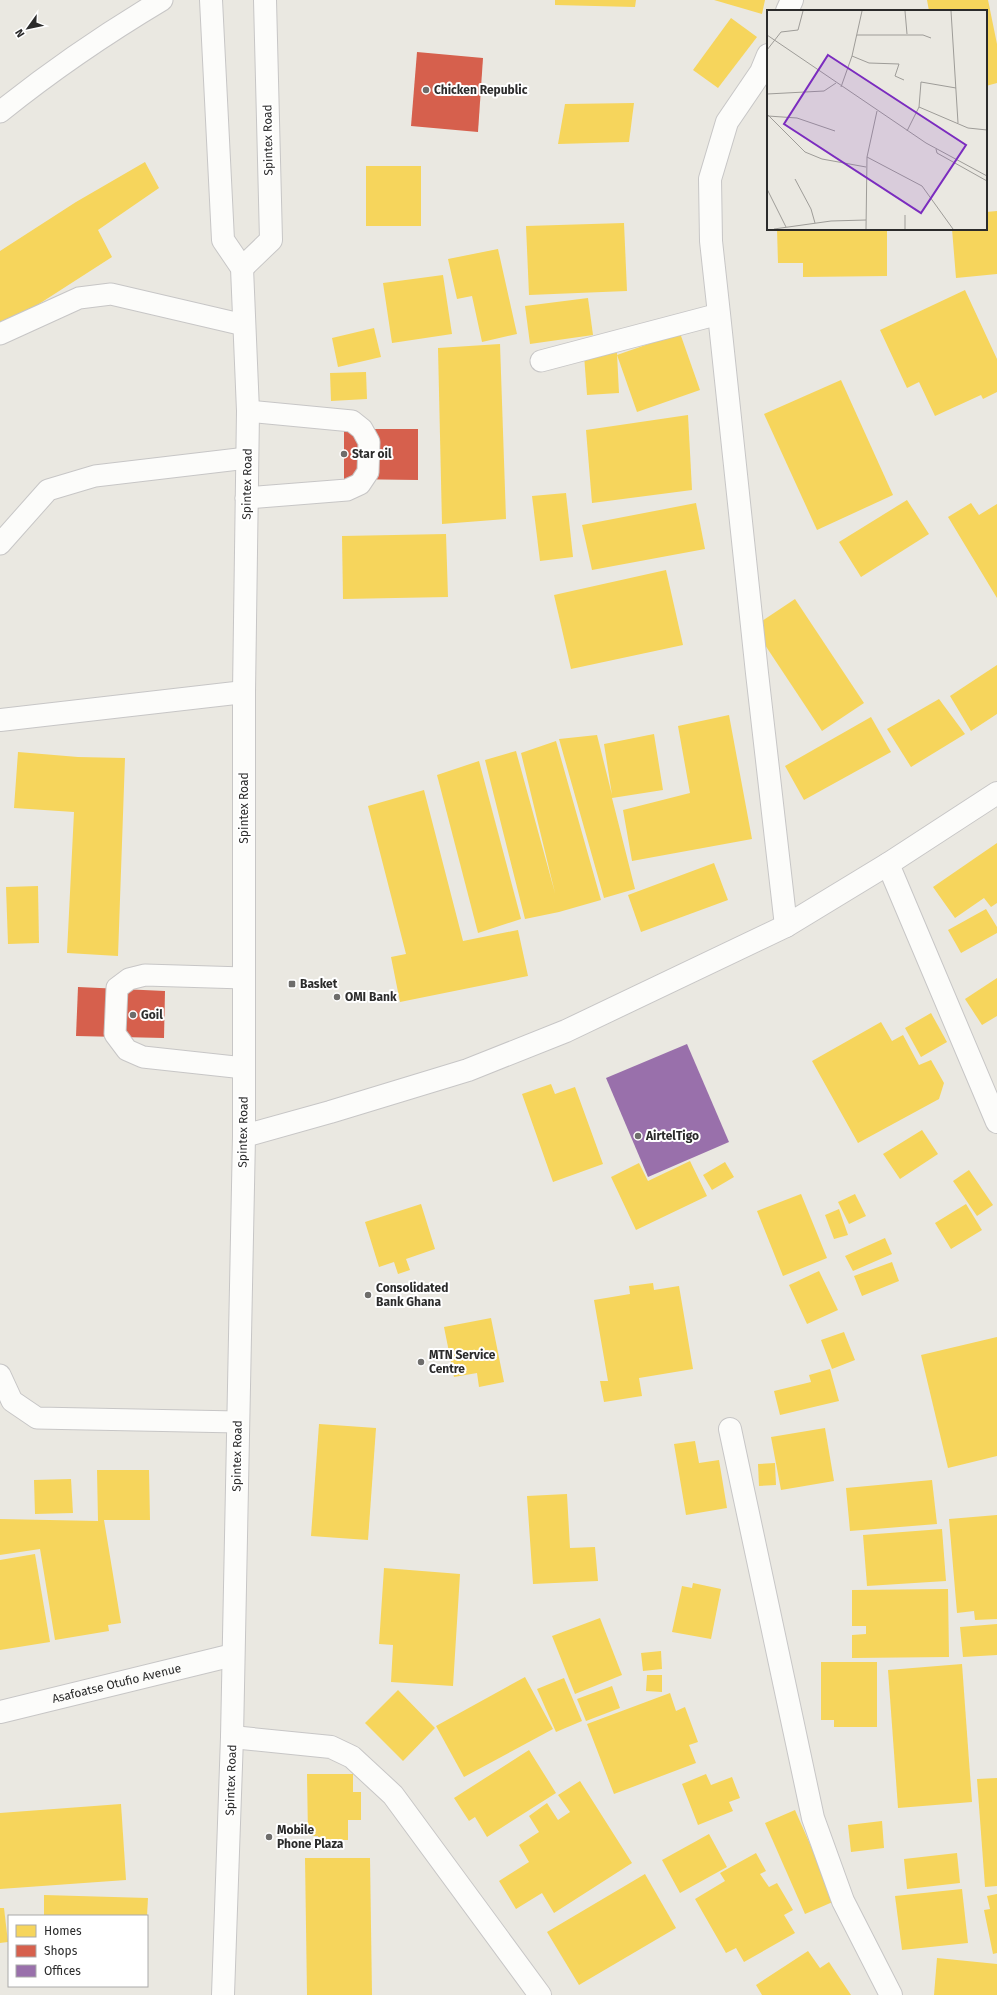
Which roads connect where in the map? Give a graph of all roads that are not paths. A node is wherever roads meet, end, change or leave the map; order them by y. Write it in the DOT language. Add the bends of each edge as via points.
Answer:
graph roads {
  1 [pos="162,0"];
  2 [pos="211,0"];
  3 [pos="265,0"];
  4 [pos="792,0"];
  5 [pos="787,10"];
  6 [pos="767,57"];
  7 [pos="0,112"];
  8 [pos="242,268"];
  9 [pos="719,314"];
  10 [pos="244,325"];
  11 [pos="0,334"];
  12 [pos="541,361"];
  13 [pos="248,411"];
  14 [pos="247,458"];
  15 [pos="246,498"];
  16 [pos="0,544"];
  17 [pos="244,692"];
  18 [pos="0,720"];
  19 [pos="997,793"];
  20 [pos="888,864"];
  21 [pos="786,926"];
  22 [pos="244,978"];
  23 [pos="244,1068"];
  24 [pos="997,1122"];
  25 [pos="244,1136"];
  26 [pos="0,1375"];
  27 [pos="238,1422"];
  28 [pos="730,1429"];
  29 [pos="233,1655"];
  30 [pos="0,1712"];
  31 [pos="232,1736"];
  32 [pos="223,1995"];
  33 [pos="540,1995"];
  34 [pos="891,1995"];
  1 -- 7 [label="lane" via="44,76"];
  2 -- 8 [label="street" via="223,240"];
  3 -- 8 [label="street, Spintex Road" via="271,240"];
  4 -- 5 [label="street"];
  6 -- 9 [label="street" via="761,72 727,122 710,179 711,241"];
  8 -- 10 [label="street, Spintex Road"];
  9 -- 12 [label="lane"];
  9 -- 21 [label="street"];
  10 -- 11 [label="lane" via="111,294 79,298"];
  10 -- 13 [label="street, Spintex Road"];
  13 -- 14 [label="street, Spintex Road"];
  13 -- 15 [label="lane" via="352,421 362,429 369,442 368,472 360,484 347,490"];
  14 -- 15 [label="street, Spintex Road"];
  14 -- 16 [label="lane" via="96,476 48,490"];
  15 -- 17 [label="street, Spintex Road"];
  17 -- 18 [label="street"];
  17 -- 22 [label="street, Spintex Road"];
  19 -- 20 [label="street"];
  20 -- 21 [label="street"];
  20 -- 24 [label="street"];
  21 -- 25 [label="street" via="566,1031 468,1070"];
  22 -- 23 [label="street, Spintex Road"];
  22 -- 23 [label="lane" via="145,975 129,979 117,988 115,1034 127,1050 143,1057"];
  23 -- 25 [label="street, Spintex Road"];
  25 -- 27 [label="street, Spintex Road"];
  26 -- 27 [label="lane" via="12,1401 37,1418"];
  27 -- 29 [label="street, Spintex Road"];
  28 -- 34 [label="street" via="813,1818 843,1901"];
  29 -- 30 [label="street, Asafoatse Otufio Avenue"];
  29 -- 31 [label="street, Spintex Road"];
  31 -- 32 [label="street, Spintex Road"];
  31 -- 33 [label="street" via="331,1747 352,1757 393,1795"];
}
